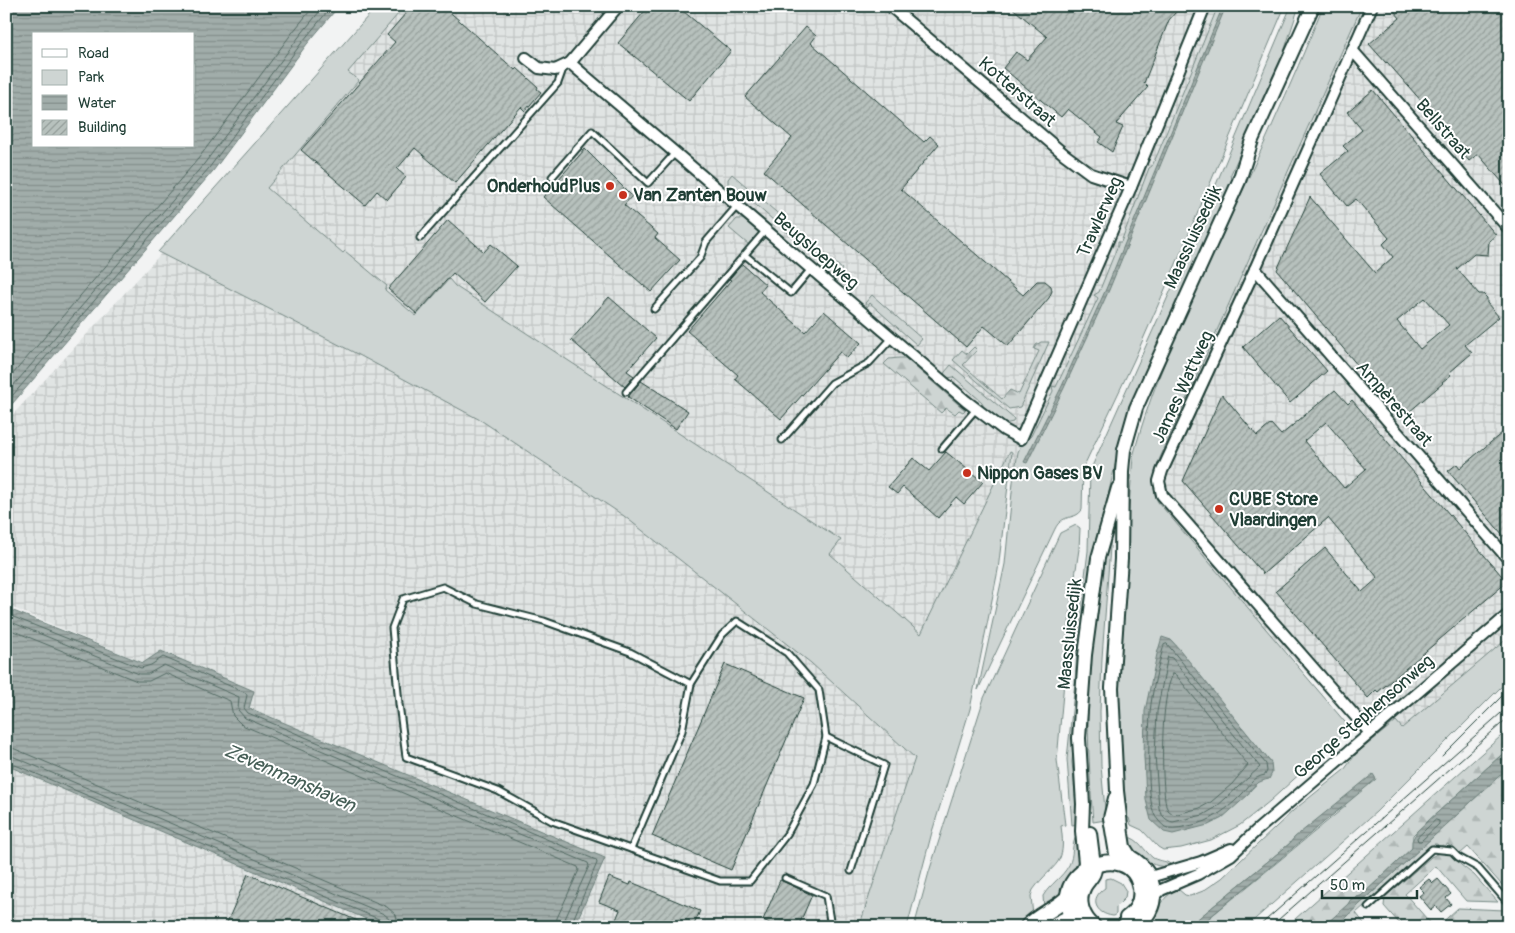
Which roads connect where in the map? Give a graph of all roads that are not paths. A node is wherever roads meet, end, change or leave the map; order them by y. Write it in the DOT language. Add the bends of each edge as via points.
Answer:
graph roads {
  1 [pos="618,6"];
  2 [pos="890,6"];
  3 [pos="1205,6"];
  4 [pos="1311,6"];
  5 [pos="1372,6"];
  6 [pos="1353,51"];
  7 [pos="526,58"];
  8 [pos="567,64"];
  9 [pos="675,152"];
  10 [pos="552,177"];
  11 [pos="1131,187"];
  12 [pos="738,205"];
  13 [pos="1509,229"];
  14 [pos="767,230"];
  15 [pos="420,238"];
  16 [pos="746,254"];
  17 [pos="812,268"];
  18 [pos="1255,269"];
  19 [pos="654,309"];
  20 [pos="892,338"];
  21 [pos="626,392"];
  22 [pos="976,409"];
  23 [pos="1021,439"];
  24 [pos="782,440"];
  25 [pos="942,449"];
  26 [pos="1122,471"];
  27 [pos="1509,560"];
  28 [pos="1509,614"];
  29 [pos="691,684"];
  30 [pos="1370,733"];
  31 [pos="826,737"];
  32 [pos="1241,844"];
  33 [pos="631,849"];
  34 [pos="1126,861"];
  35 [pos="1088,868"];
  36 [pos="851,871"];
  37 [pos="1143,877"];
  38 [pos="785,878"];
  39 [pos="1069,896"];
  40 [pos="1153,898"];
  41 [pos="1509,904"];
  42 [pos="1368,907"];
  43 [pos="1083,923"];
  44 [pos="1135,926"];
  45 [pos="831,927"];
  46 [pos="1027,927"];
  47 [pos="1050,927"];
  1 -- 8 [label="street"];
  2 -- 11 [label="street, Kotterstraat" via="1064,154 1091,174"];
  3 -- 11 [label="street, Trawlerweg"];
  4 -- 26 [label="street, Maassluissedijk" via="1252,140 1239,181 1136,408 1124,450"];
  5 -- 6 [label="street, James Wattweg"];
  6 -- 13 [label="street, Bellstraat"];
  6 -- 18 [label="street, James Wattweg"];
  7 -- 8 [label="street" via="539,68 555,70"];
  8 -- 9 [label="street, Beugsloepweg"];
  8 -- 15 [label="lane" via="558,83"];
  9 -- 10 [label="lane" via="648,182 592,131"];
  9 -- 12 [label="street, Beugsloepweg"];
  11 -- 23 [label="street, Trawlerweg"];
  12 -- 14 [label="street, Beugsloepweg"];
  12 -- 19 [label="lane" via="706,242 700,258"];
  14 -- 16 [label="lane"];
  14 -- 17 [label="street, Beugsloepweg"];
  16 -- 17 [label="lane" via="791,293"];
  16 -- 21 [label="lane"];
  17 -- 20 [label="street, Beugsloepweg"];
  18 -- 27 [label="street, Ampèrestraat"];
  18 -- 30 [label="street, James Wattweg" via="1162,471 1160,488 1162,495"];
  20 -- 22 [label="street, Beugsloepweg"];
  20 -- 24 [label="lane" via="869,363 832,383"];
  22 -- 23 [label="street, Beugsloepweg"];
  22 -- 25 [label="lane"];
  26 -- 34 [label="street, Maassluissedijk" via="1121,559 1112,688 1117,791 1110,818 1116,854"];
  26 -- 35 [label="street, Maassluissedijk" via="1098,558 1085,655 1079,738 1083,804 1089,830"];
  28 -- 30 [label="street, George Stephensonweg"];
  29 -- 31 [label="lane" via="722,635 737,621 787,654 819,690"];
  29 -- 33 [label="lane" via="682,731"];
  29 -- 33 [label="lane" via="630,652 544,621 477,604 443,587 402,599 392,628 406,757 498,791 552,821"];
  30 -- 32 [label="street, George Stephensonweg"];
  31 -- 33 [label="lane" via="814,784 788,834 750,881 720,881"];
  31 -- 36 [label="lane" via="884,765"];
  32 -- 37 [label="street, George Stephensonweg" via="1201,862"];
  32 -- 40 [label="street, George Stephensonweg" via="1231,855 1162,890"];
  34 -- 35 [label="main road"];
  34 -- 37 [label="main road" via="1129,869"];
  35 -- 39 [label="main road" via="1072,885"];
  35 -- 43 [label="main road" via="1094,874 1081,896"];
  37 -- 40 [label="main road" via="1153,889"];
  37 -- 44 [label="main road" via="1138,907 1127,918"];
  38 -- 45 [label="lane" via="826,896"];
  39 -- 43 [label="main road" via="1069,907"];
  39 -- 46 [label="main road"];
  40 -- 44 [label="main road" via="1148,914"];
  41 -- 42 [label="lane" via="1478,868 1452,851 1432,849"];
  43 -- 47 [label="main road"];
}
